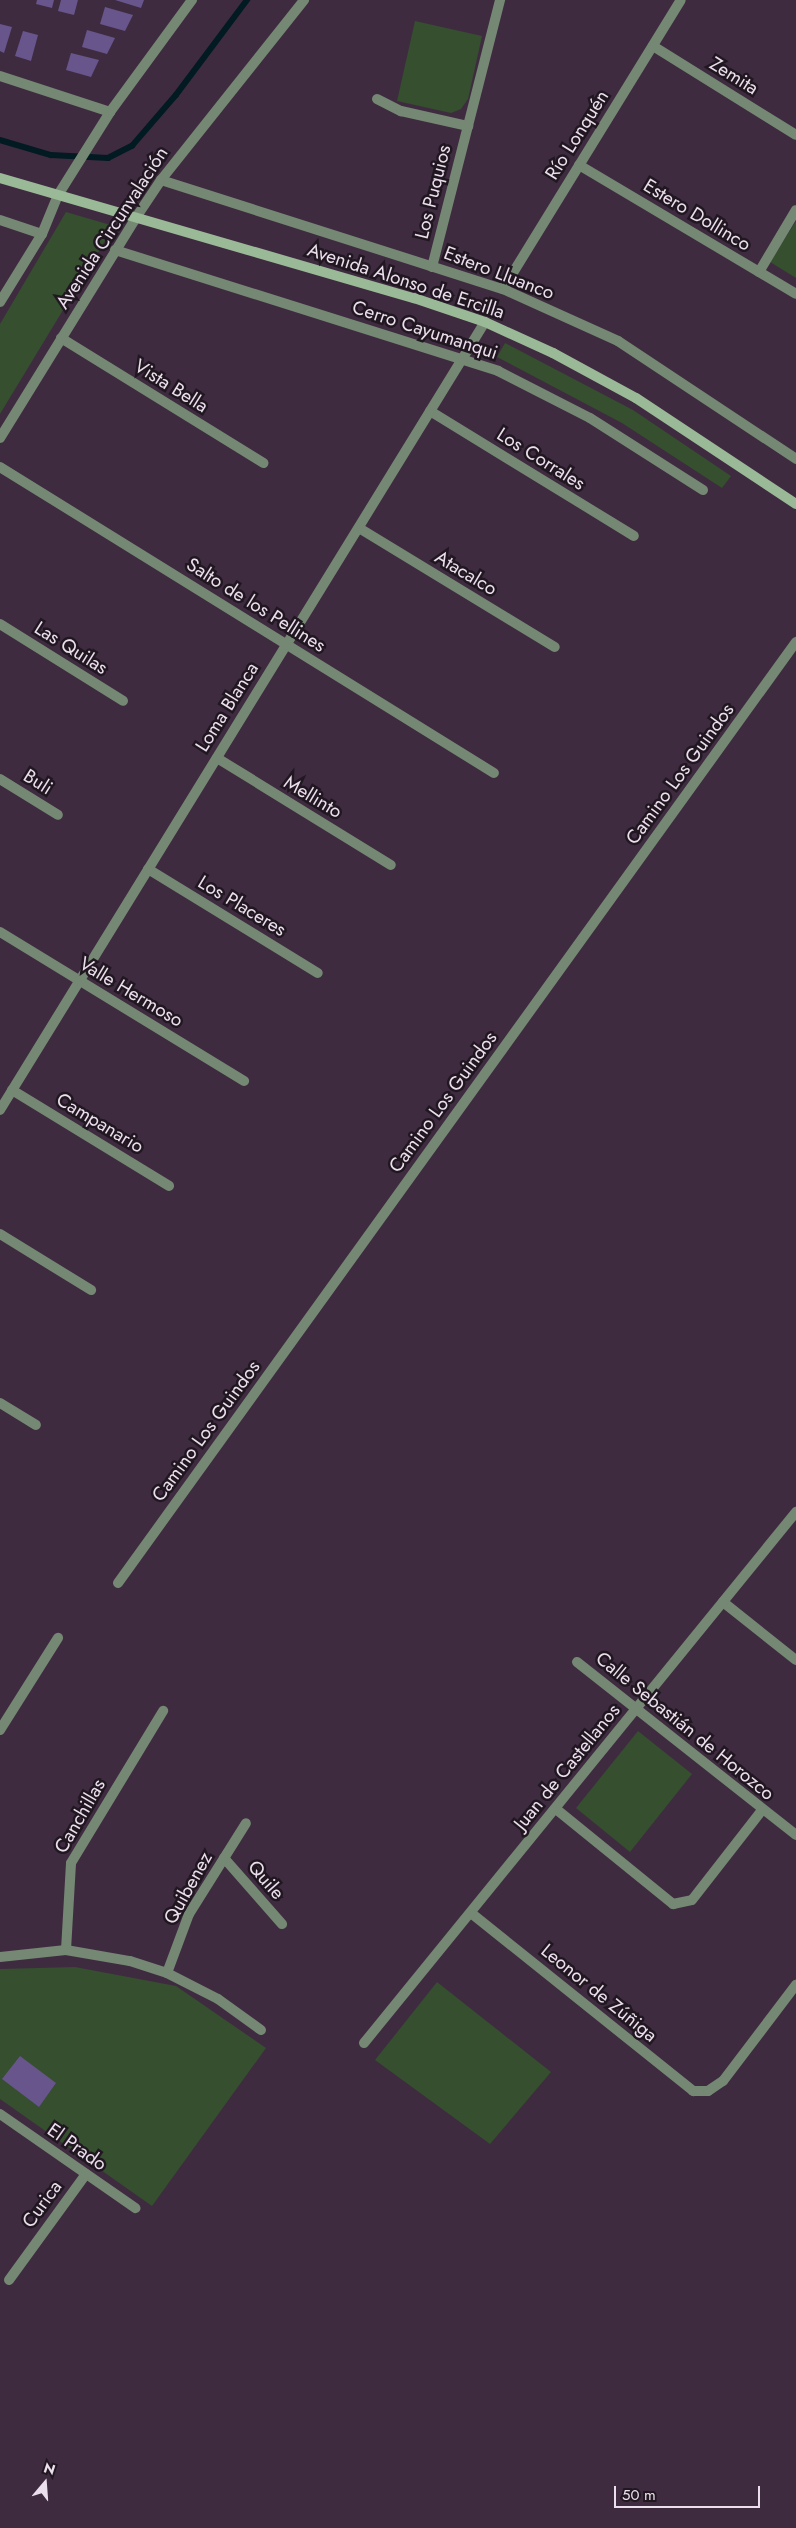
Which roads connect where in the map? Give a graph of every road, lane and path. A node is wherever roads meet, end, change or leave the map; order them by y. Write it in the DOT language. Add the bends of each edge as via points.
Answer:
graph roads {
  1 [pos="192,0"];
  2 [pos="304,0"];
  3 [pos="500,0"];
  4 [pos="682,0"];
  5 [pos="653,46"];
  6 [pos="0,76"];
  7 [pos="377,99"];
  8 [pos="110,112"];
  9 [pos="468,126"];
  10 [pos="796,135"];
  11 [pos="580,165"];
  12 [pos="0,178"];
  13 [pos="161,180"];
  14 [pos="58,195"];
  15 [pos="796,210"];
  16 [pos="134,219"];
  17 [pos="0,220"];
  18 [pos="42,234"];
  19 [pos="115,250"];
  20 [pos="432,266"];
  21 [pos="759,272"];
  22 [pos="503,289"];
  23 [pos="796,294"];
  24 [pos="0,302"];
  25 [pos="485,322"];
  26 [pos="61,338"];
  27 [pos="463,358"];
  28 [pos="430,411"];
  29 [pos="0,438"];
  30 [pos="796,459"];
  31 [pos="262,463"];
  32 [pos="0,467"];
  33 [pos="703,490"];
  34 [pos="796,504"];
  35 [pos="358,528"];
  36 [pos="634,536"];
  37 [pos="0,624"];
  38 [pos="796,642"];
  39 [pos="287,645"];
  40 [pos="555,648"];
  41 [pos="123,701"];
  42 [pos="217,758"];
  43 [pos="494,773"];
  44 [pos="0,779"];
  45 [pos="58,815"];
  46 [pos="392,865"];
  47 [pos="148,869"];
  48 [pos="0,932"];
  49 [pos="318,973"];
  50 [pos="80,981"];
  51 [pos="244,1081"];
  52 [pos="12,1090"];
  53 [pos="0,1110"];
  54 [pos="169,1186"];
  55 [pos="0,1234"];
  56 [pos="92,1290"];
  57 [pos="0,1403"];
  58 [pos="36,1425"];
  59 [pos="796,1512"];
  60 [pos="118,1583"];
  61 [pos="723,1602"];
  62 [pos="58,1638"];
  63 [pos="796,1660"];
  64 [pos="577,1662"];
  65 [pos="164,1711"];
  66 [pos="635,1711"];
  67 [pos="0,1730"];
  68 [pos="556,1809"];
  69 [pos="762,1810"];
  70 [pos="246,1823"];
  71 [pos="796,1835"];
  72 [pos="224,1858"];
  73 [pos="470,1913"];
  74 [pos="282,1924"];
  75 [pos="66,1950"];
  76 [pos="0,1957"];
  77 [pos="167,1973"];
  78 [pos="796,1985"];
  79 [pos="261,2030"];
  80 [pos="364,2043"];
  81 [pos="0,2114"];
  82 [pos="86,2174"];
  83 [pos="135,2208"];
  84 [pos="9,2280"];
  1 -- 8 [label="street"];
  2 -- 13 [label="street, Avenida Circunvalación"];
  3 -- 9 [label="street, Los Puquios"];
  4 -- 5 [label="street, Río Lonquén"];
  5 -- 10 [label="street, Zemita"];
  5 -- 11 [label="street, Río Lonquén"];
  6 -- 8 [label="street"];
  7 -- 9 [label="street, Los Puquios" via="401,112"];
  8 -- 14 [label="street"];
  9 -- 20 [label="street, Los Puquios"];
  11 -- 21 [label="street, Estero Dollinco"];
  11 -- 22 [label="street, Río Lonquén"];
  12 -- 14 [label="main road, Avenida Alonso de Ercilla"];
  13 -- 16 [label="street, Avenida Circunvalación"];
  13 -- 20 [label="street, Estero Lluanco"];
  14 -- 16 [label="main road, Avenida Alonso de Ercilla"];
  14 -- 18 [label="street"];
  15 -- 21 [label="street"];
  16 -- 19 [label="street, Avenida Circunvalación"];
  16 -- 25 [label="main road, Avenida Alonso de Ercilla" via="414,298"];
  17 -- 18 [label="street"];
  18 -- 24 [label="street"];
  19 -- 26 [label="street, Avenida Circunvalación"];
  19 -- 27 [label="street, Cerro Cayumanqui"];
  20 -- 22 [label="street, Estero Lluanco"];
  21 -- 23 [label="street, Estero Dollinco"];
  22 -- 30 [label="street, Estero Lluanco" via="618,341"];
  25 -- 27 [label="street, Loma Blanca"];
  25 -- 34 [label="main road, Avenida Alonso de Ercilla" via="553,352 636,398"];
  26 -- 29 [label="street, Avenida Circunvalación"];
  26 -- 31 [label="street, Vista Bella"];
  27 -- 28 [label="street, Loma Blanca"];
  27 -- 33 [label="street, Cerro Cayumanqui" via="562,401"];
  28 -- 35 [label="street, Loma Blanca"];
  28 -- 36 [label="street, Los Corrales"];
  32 -- 39 [label="street, Salto de los Pellines"];
  35 -- 39 [label="street, Loma Blanca"];
  35 -- 40 [label="street, Atacalco"];
  37 -- 41 [label="street, Las Quilas"];
  38 -- 60 [label="street, Camino Los Guindos"];
  39 -- 42 [label="street, Loma Blanca"];
  39 -- 43 [label="street, Salto de los Pellines"];
  42 -- 46 [label="street, Mellinto"];
  42 -- 47 [label="street, Loma Blanca"];
  44 -- 45 [label="street, Buli"];
  47 -- 49 [label="street, Los Placeres"];
  47 -- 50 [label="street, Loma Blanca"];
  48 -- 50 [label="street, Valle Hermoso"];
  50 -- 51 [label="street, Valle Hermoso"];
  50 -- 52 [label="street, Loma Blanca"];
  52 -- 53 [label="street, Loma Blanca"];
  52 -- 54 [label="street, Campanario"];
  55 -- 56 [label="street"];
  57 -- 58 [label="street"];
  59 -- 61 [label="street, Juan de Castellanos"];
  61 -- 63 [label="street"];
  61 -- 66 [label="street, Juan de Castellanos"];
  62 -- 67 [label="street"];
  64 -- 66 [label="street, Calle Sebastián de Horozco"];
  65 -- 75 [label="street, Canchillas" via="71,1862"];
  66 -- 68 [label="street, Juan de Castellanos"];
  66 -- 69 [label="street, Calle Sebastián de Horozco"];
  68 -- 69 [label="street" via="673,1904 692,1900"];
  68 -- 73 [label="street, Juan de Castellanos"];
  69 -- 71 [label="street, Calle Sebastián de Horozco"];
  70 -- 72 [label="street, Quibenez"];
  72 -- 74 [label="street, Quile"];
  72 -- 77 [label="street, Quibenez" via="189,1914"];
  73 -- 78 [label="street, Leonor de Zúñiga" via="693,2091 708,2091 723,2080"];
  73 -- 80 [label="street, Juan de Castellanos"];
  75 -- 76 [label="street"];
  75 -- 77 [label="street" via="130,1961"];
  77 -- 79 [label="street" via="218,1999"];
  81 -- 82 [label="street, El Prado"];
  82 -- 83 [label="street, El Prado"];
  82 -- 84 [label="street, Curica"];
}
